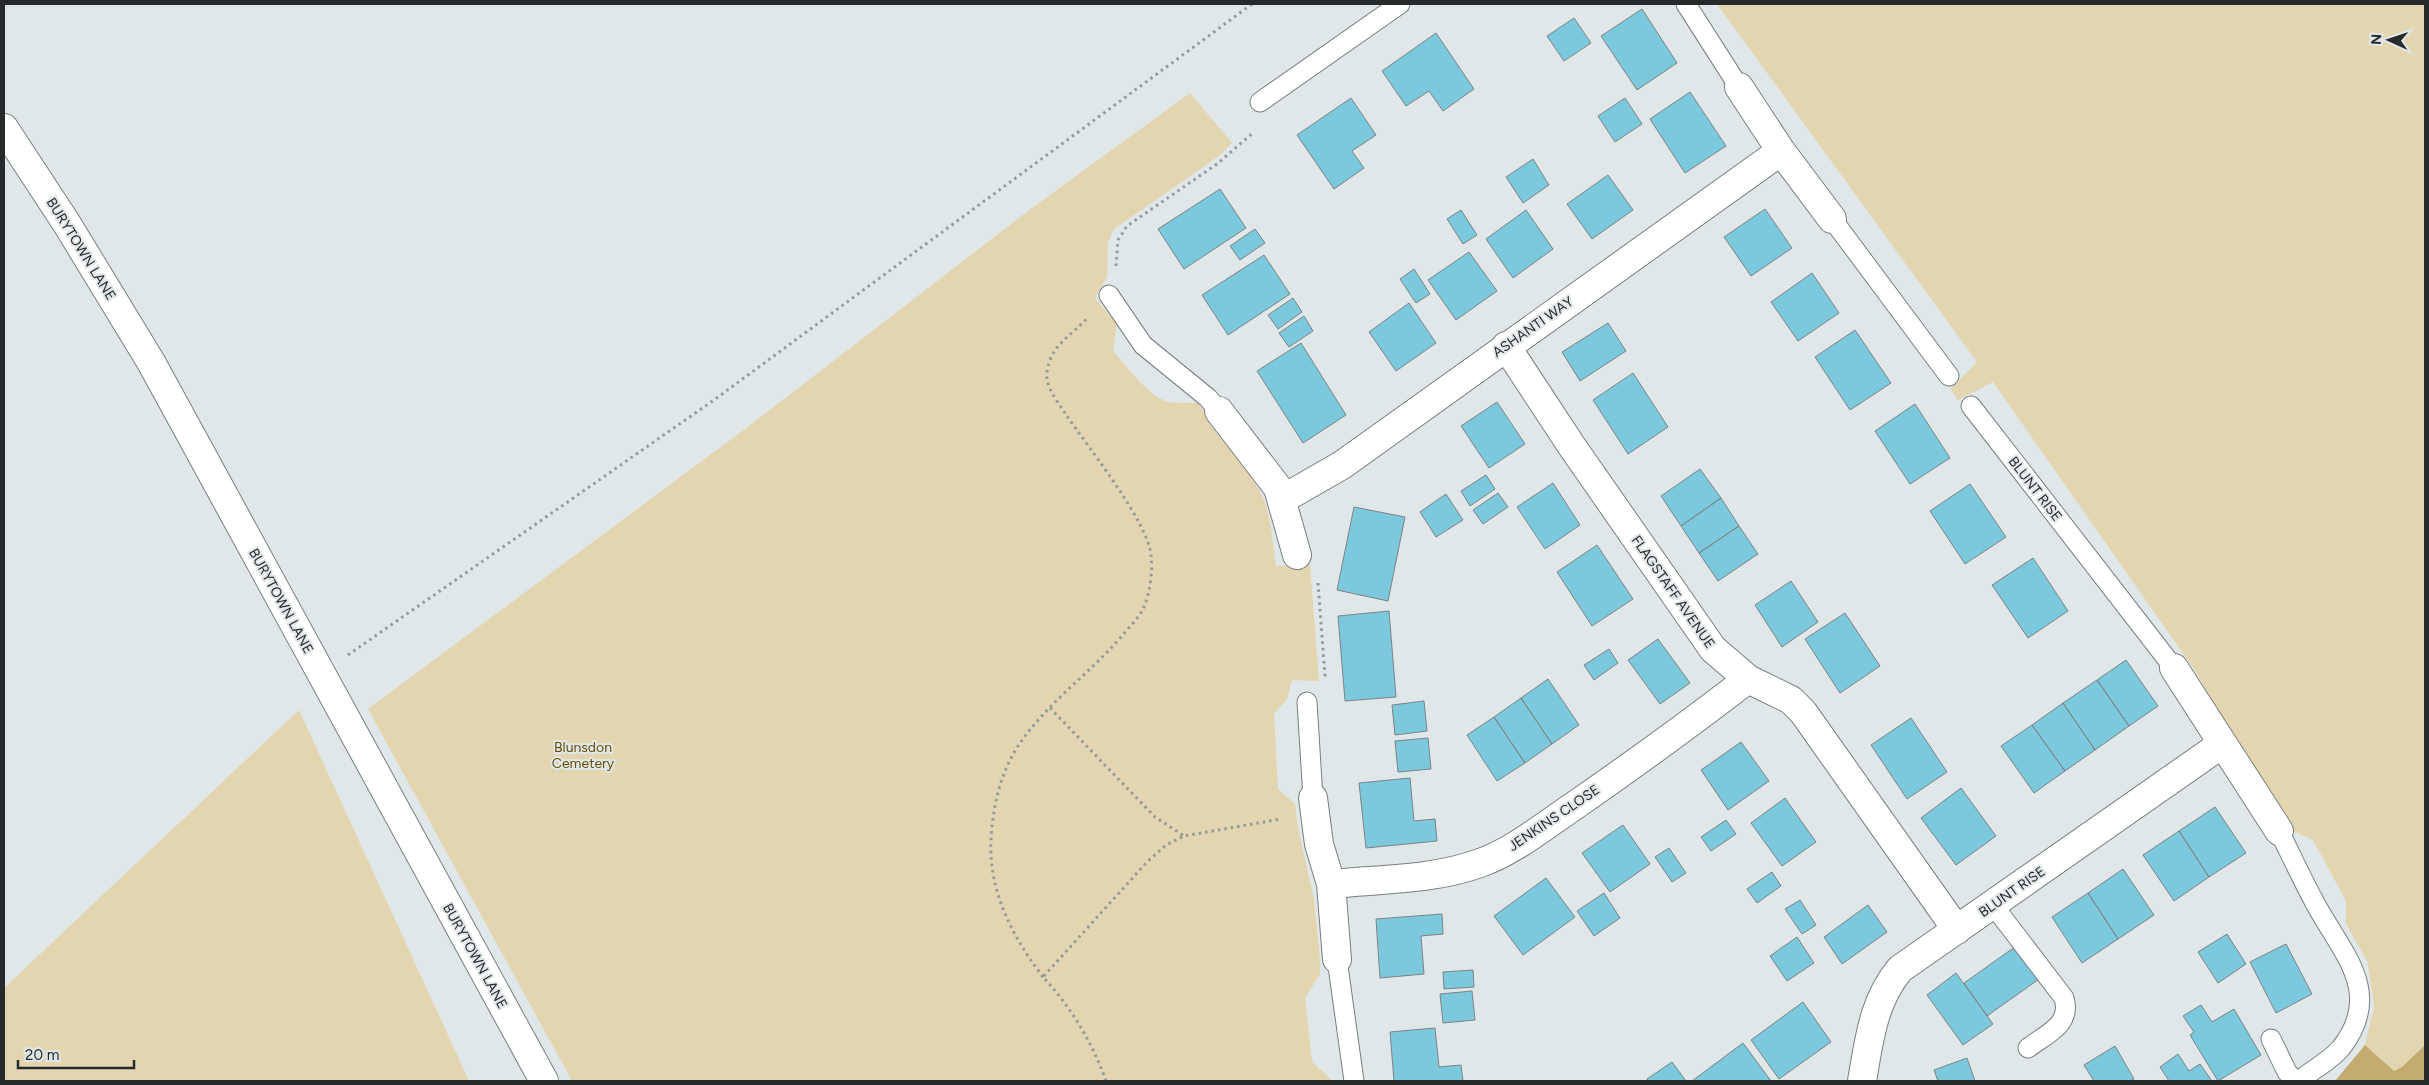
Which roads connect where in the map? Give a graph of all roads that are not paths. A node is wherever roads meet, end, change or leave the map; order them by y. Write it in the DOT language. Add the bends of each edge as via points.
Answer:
graph roads {
  1 [pos="1400,4"];
  2 [pos="1686,4"];
  3 [pos="1739,87"];
  4 [pos="1260,102"];
  5 [pos="4,128"];
  6 [pos="1780,151"];
  7 [pos="1832,220"];
  8 [pos="1107,293"];
  9 [pos="1506,346"];
  10 [pos="1949,376"];
  11 [pos="1970,406"];
  12 [pos="1220,411"];
  13 [pos="1283,499"];
  14 [pos="1297,555"];
  15 [pos="2174,668"];
  16 [pos="1748,679"];
  17 [pos="1307,702"];
  18 [pos="2222,744"];
  19 [pos="1314,807"];
  20 [pos="2279,831"];
  21 [pos="1331,884"];
  22 [pos="1993,905"];
  23 [pos="1957,930"];
  24 [pos="1337,958"];
  25 [pos="2271,1039"];
  26 [pos="2028,1048"];
  27 [pos="544,1081"];
  28 [pos="1354,1081"];
  29 [pos="1862,1081"];
  30 [pos="2297,1081"];
  1 -- 4 [label="lane"];
  2 -- 3 [label="lane"];
  3 -- 6 [label="street"];
  5 -- 27 [label="street, BURYTOWN LANE" via="151,362"];
  6 -- 7 [label="street"];
  6 -- 9 [label="street, ASHANTI WAY"];
  7 -- 10 [label="lane"];
  8 -- 12 [label="lane" via="1143,345"];
  9 -- 13 [label="street, ASHANTI WAY" via="1342,465"];
  9 -- 16 [label="street, FLAGSTAFF AVENUE" via="1683,609 1713,649"];
  11 -- 15 [label="lane, BLUNT RISE"];
  12 -- 13 [label="street" via="1272,478"];
  13 -- 14 [label="street"];
  15 -- 18 [label="street, BLUNT RISE"];
  16 -- 21 [label="street, JENKINS CLOSE" via="1648,754 1493,857 1458,869 1424,875"];
  16 -- 23 [label="street, FLAGSTAFF AVENUE" via="1791,700 1803,712"];
  17 -- 19 [label="lane"];
  18 -- 20 [label="street, BLUNT RISE"];
  18 -- 22 [label="street, BLUNT RISE"];
  19 -- 21 [label="street" via="1319,844"];
  20 -- 30 [label="lane, BLUNT RISE" via="2316,904 2352,963 2360,996 2358,1014 2340,1048"];
  21 -- 24 [label="street"];
  22 -- 23 [label="street, BLUNT RISE"];
  22 -- 26 [label="lane" via="2067,1007 2061,1024"];
  23 -- 29 [label="street, BLUNT RISE" via="1900,970 1888,984 1874,1018"];
  24 -- 28 [label="lane"];
  25 -- 30 [label="lane, BLUNT RISE" via="2287,1072"];
}
